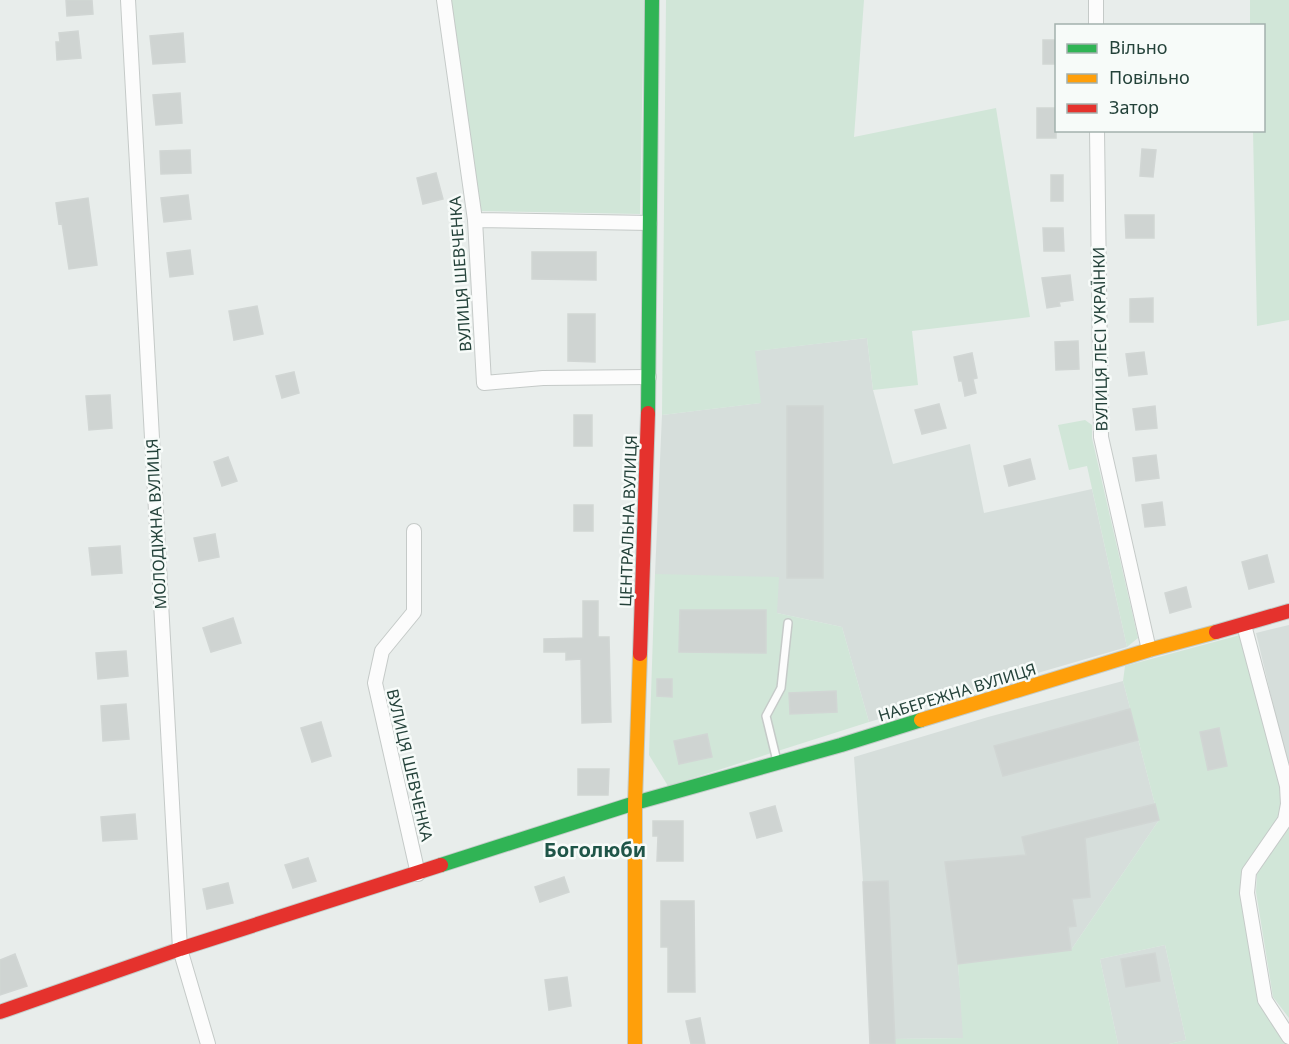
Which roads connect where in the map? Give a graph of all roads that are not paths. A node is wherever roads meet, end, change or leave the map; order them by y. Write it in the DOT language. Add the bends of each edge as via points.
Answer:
graph roads {
  1 [pos="128,0"];
  2 [pos="444,0"];
  3 [pos="652,0"];
  4 [pos="1096,0"];
  5 [pos="1096,24"];
  6 [pos="1097,132"];
  7 [pos="475,220"];
  8 [pos="650,223"];
  9 [pos="649,378"];
  10 [pos="414,531"];
  11 [pos="1289,611"];
  12 [pos="788,623"];
  13 [pos="1244,625"];
  14 [pos="1149,650"];
  15 [pos="778,764"];
  16 [pos="635,803"];
  17 [pos="418,874"];
  18 [pos="180,949"];
  19 [pos="0,1012"];
  20 [pos="1289,1037"];
  21 [pos="208,1044"];
  22 [pos="635,1044"];
  1 -- 18 [label="street, МОЛОДІЖНА ВУЛИЦЯ"];
  2 -- 7 [label="street, ВУЛИЦЯ ШЕВЧЕНКА"];
  3 -- 8 [label="street, ЦЕНТРАЛЬНА ВУЛИЦЯ"];
  4 -- 5 [label="street"];
  6 -- 14 [label="street, ВУЛИЦЯ ЛЕСІ УКРАЇНКИ" via="1101,437"];
  7 -- 8 [label="street"];
  7 -- 9 [label="street, ВУЛИЦЯ ШЕВЧЕНКА" via="484,383 543,378"];
  8 -- 9 [label="street, ЦЕНТРАЛЬНА ВУЛИЦЯ"];
  9 -- 16 [label="street, ЦЕНТРАЛЬНА ВУЛИЦЯ"];
  10 -- 17 [label="street, ВУЛИЦЯ ШЕВЧЕНКА" via="414,612 382,651 375,683"];
  11 -- 13 [label="street, НАБЕРЕЖНА ВУЛИЦЯ"];
  12 -- 15 [label="lane" via="781,688 766,716"];
  13 -- 14 [label="street, НАБЕРЕЖНА ВУЛИЦЯ"];
  13 -- 20 [label="street" via="1287,786 1285,820 1249,872 1248,893 1265,1000"];
  14 -- 15 [label="street, НАБЕРЕЖНА ВУЛИЦЯ"];
  15 -- 16 [label="street, НАБЕРЕЖНА ВУЛИЦЯ"];
  16 -- 17 [label="street"];
  16 -- 22 [label="street, ЦЕНТРАЛЬНА ВУЛИЦЯ"];
  17 -- 18 [label="street"];
  18 -- 19 [label="street"];
  18 -- 21 [label="street, МОЛОДІЖНА ВУЛИЦЯ"];
}
